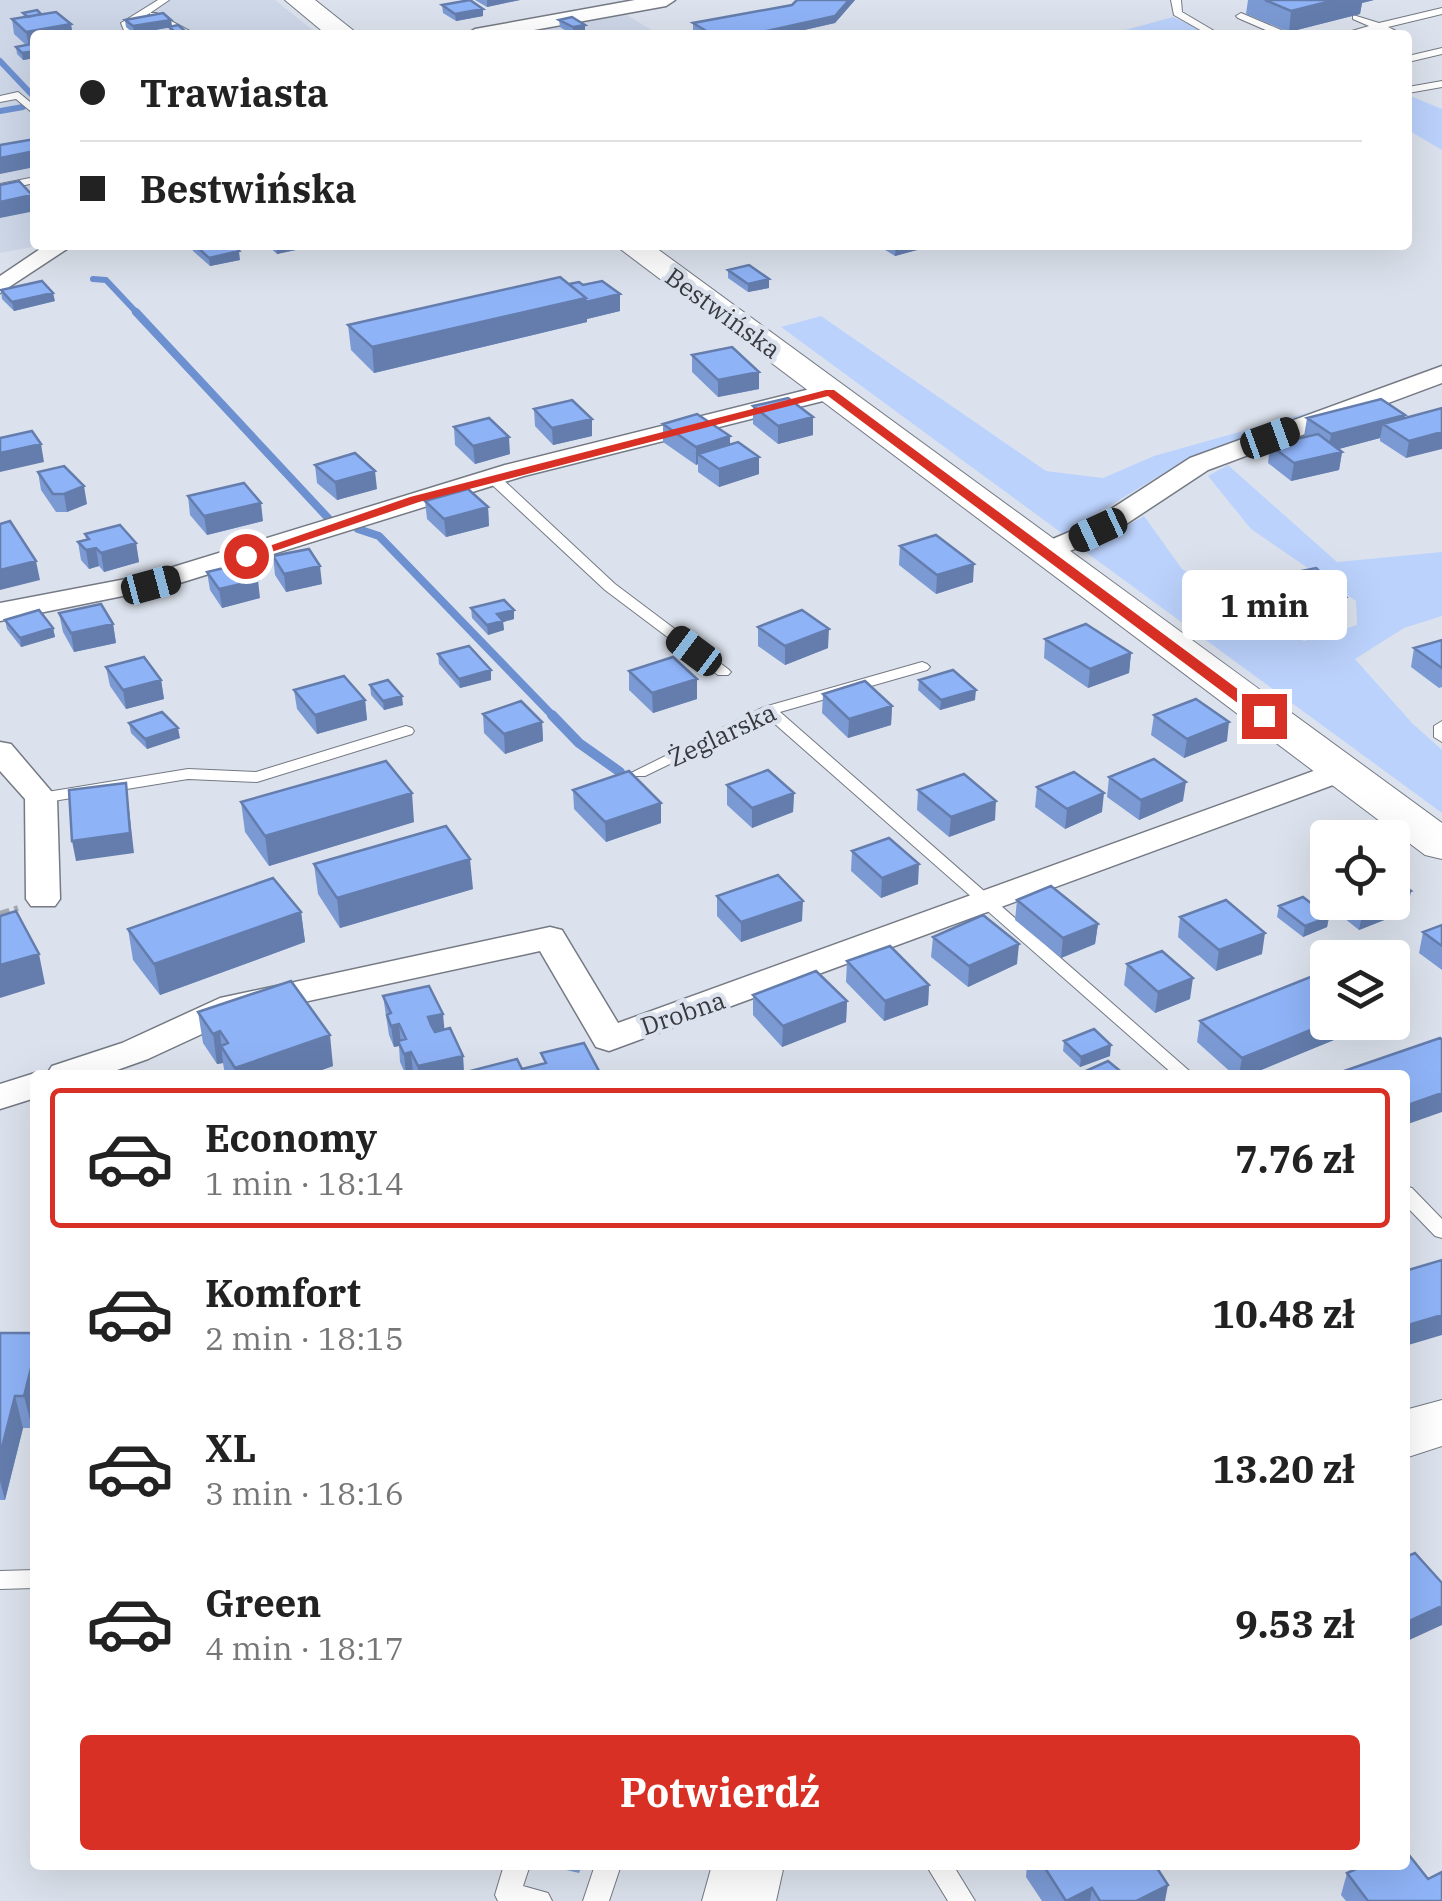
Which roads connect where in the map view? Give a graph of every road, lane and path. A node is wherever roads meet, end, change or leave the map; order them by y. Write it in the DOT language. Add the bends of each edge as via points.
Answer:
graph roads {
  1 [pos="164,0"];
  2 [pos="298,0"];
  3 [pos="666,0"];
  4 [pos="1176,0"];
  5 [pos="1427,2"];
  6 [pos="144,12"];
  7 [pos="1439,12"];
  8 [pos="1241,16"];
  9 [pos="1356,17"];
  10 [pos="1379,26"];
  11 [pos="128,30"];
  12 [pos="184,30"];
  13 [pos="338,30"];
  14 [pos="502,30"];
  15 [pos="1207,30"];
  16 [pos="1273,30"];
  17 [pos="1363,30"];
  18 [pos="1388,30"];
  19 [pos="1422,45"];
  20 [pos="1440,51"];
  21 [pos="1412,58"];
  22 [pos="1442,84"];
  23 [pos="1412,89"];
  24 [pos="0,98"];
  25 [pos="30,107"];
  26 [pos="30,181"];
  27 [pos="0,188"];
  28 [pos="54,250"];
  29 [pos="638,250"];
  30 [pos="4,282"];
  31 [pos="1442,374"];
  32 [pos="830,392"];
  33 [pos="492,478"];
  34 [pos="1044,552"];
  35 [pos="0,612"];
  36 [pos="922,667"];
  37 [pos="723,672"];
  38 [pos="769,710"];
  39 [pos="1442,726"];
  40 [pos="406,730"];
  41 [pos="1442,738"];
  42 [pos="0,750"];
  43 [pos="1341,771"];
  44 [pos="639,773"];
  45 [pos="40,798"];
  46 [pos="1442,845"];
  47 [pos="43,899"];
  48 [pos="983,902"];
  49 [pos="80,1070"];
  50 [pos="1179,1070"];
  51 [pos="1410,1198"];
  52 [pos="1442,1231"];
  53 [pos="1442,1424"];
  54 [pos="1410,1433"];
  55 [pos="30,1579"];
  56 [pos="0,1580"];
  57 [pos="516,1870"];
  58 [pos="606,1870"];
  59 [pos="747,1870"];
  60 [pos="942,1870"];
  61 [pos="539,1901"];
  62 [pos="596,1901"];
  63 [pos="739,1901"];
  64 [pos="962,1901"];
  1 -- 6 [label="lane"];
  2 -- 13 [label="street"];
  3 -- 14 [label="street"];
  4 -- 15 [label="lane" via="1177,13"];
  5 -- 7 [label="lane"];
  6 -- 11 [label="lane" via="124,24"];
  6 -- 12 [label="lane"];
  7 -- 10 [label="lane"];
  8 -- 16 [label="lane"];
  9 -- 10 [label="lane"];
  10 -- 17 [label="lane"];
  10 -- 18 [label="lane"];
  19 -- 20 [label="lane"];
  20 -- 21 [label="lane"];
  22 -- 23 [label="lane"];
  24 -- 25 [label="lane" via="18,95"];
  26 -- 27 [label="lane"];
  28 -- 30 [label="street"];
  29 -- 32 [label="street, Bestwińska"];
  31 -- 34 [label="street" via="1199,464 1098,530"];
  32 -- 33 [label="street"];
  32 -- 34 [label="street, Bestwińska"];
  33 -- 35 [label="street" via="179,577"];
  33 -- 37 [label="lane" via="610,587"];
  34 -- 43 [label="street, Bestwińska"];
  36 -- 38 [label="lane, Żeglarska"];
  38 -- 44 [label="lane, Żeglarska"];
  38 -- 48 [label="lane"];
  39 -- 41 [label="lane"];
  40 -- 45 [label="lane" via="257,777 188,774"];
  42 -- 45 [label="street"];
  43 -- 46 [label="street, Bestwińska"];
  43 -- 48 [label="street, Drobna"];
  45 -- 47 [label="street"];
  48 -- 49 [label="street, Drobna" via="608,1039 550,938 233,1006"];
  48 -- 50 [label="lane"];
  51 -- 52 [label="lane"];
  53 -- 54 [label="street"];
  55 -- 56 [label="lane"];
  57 -- 61 [label="lane" via="508,1895"];
  58 -- 62 [label="lane"];
  59 -- 63 [label="street"];
  60 -- 64 [label="lane"];
}
